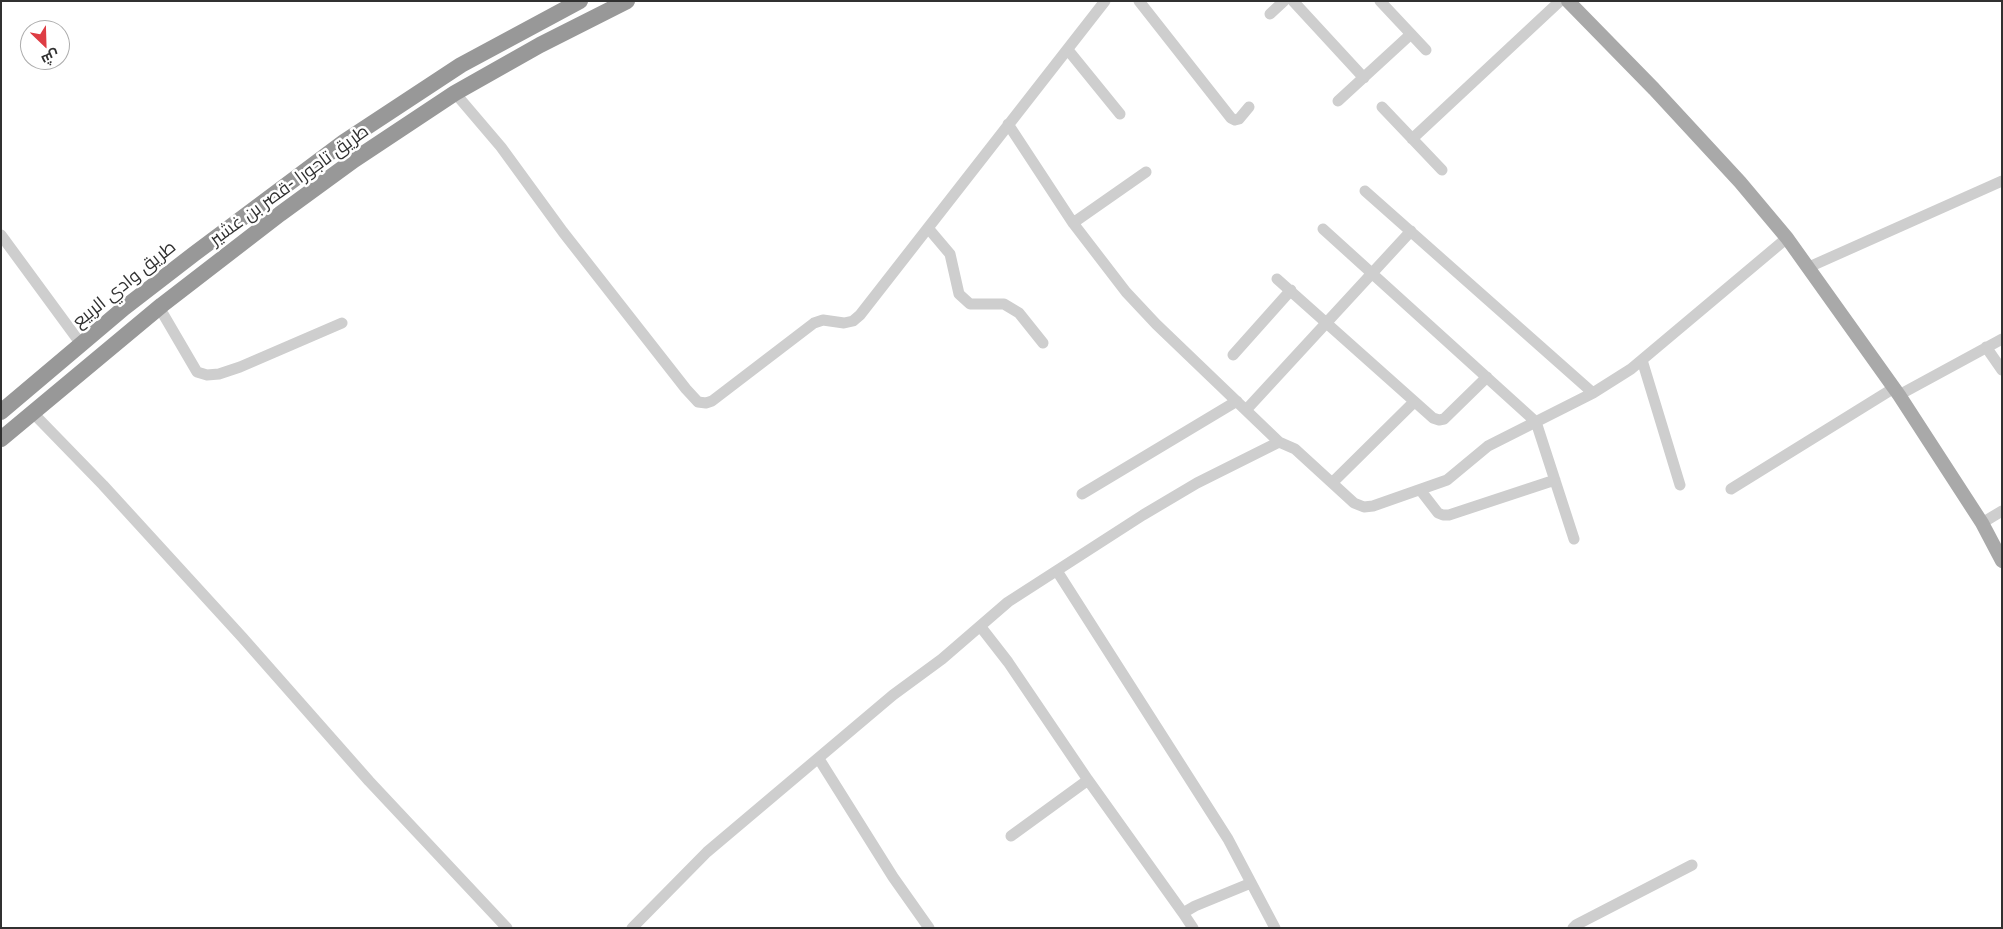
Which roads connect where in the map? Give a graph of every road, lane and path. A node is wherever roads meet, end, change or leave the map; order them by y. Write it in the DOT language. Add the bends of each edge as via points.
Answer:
graph roads {
  1 [pos="580,1"];
  2 [pos="627,1"];
  3 [pos="1105,1"];
  4 [pos="1139,1"];
  5 [pos="1284,1"];
  6 [pos="1293,1"];
  7 [pos="1380,1"];
  8 [pos="1560,1"];
  9 [pos="1568,1"];
  10 [pos="1270,14"];
  11 [pos="1411,34"];
  12 [pos="1068,50"];
  13 [pos="1426,50"];
  14 [pos="1364,78"];
  15 [pos="455,93"];
  16 [pos="1338,101"];
  17 [pos="1249,107"];
  18 [pos="1382,107"];
  19 [pos="1120,114"];
  20 [pos="1008,124"];
  21 [pos="1412,139"];
  22 [pos="1442,170"];
  23 [pos="1146,172"];
  24 [pos="2002,181"];
  25 [pos="1365,191"];
  26 [pos="1073,223"];
  27 [pos="928,228"];
  28 [pos="1323,229"];
  29 [pos="1411,231"];
  30 [pos="1,236"];
  31 [pos="1788,238"];
  32 [pos="1810,267"];
  33 [pos="1372,273"];
  34 [pos="1277,279"];
  35 [pos="1291,290"];
  36 [pos="159,307"];
  37 [pos="1327,322"];
  38 [pos="342,323"];
  39 [pos="2002,339"];
  40 [pos="1043,343"];
  41 [pos="81,344"];
  42 [pos="1986,347"];
  43 [pos="1233,355"];
  44 [pos="1642,360"];
  45 [pos="2002,370"];
  46 [pos="1487,378"];
  47 [pos="1896,391"];
  48 [pos="1592,393"];
  49 [pos="1237,401"];
  50 [pos="1414,402"];
  51 [pos="1246,410"];
  52 [pos="1,412"];
  53 [pos="32,413"];
  54 [pos="1536,422"];
  55 [pos="1,439"];
  56 [pos="1280,442"];
  57 [pos="1555,480"];
  58 [pos="1332,483"];
  59 [pos="1680,484"];
  60 [pos="1731,489"];
  61 [pos="1420,490"];
  62 [pos="1082,494"];
  63 [pos="2002,511"];
  64 [pos="1982,523"];
  65 [pos="1574,539"];
  66 [pos="2002,561"];
  67 [pos="1057,572"];
  68 [pos="980,626"];
  69 [pos="819,759"];
  70 [pos="1088,780"];
  71 [pos="1010,836"];
  72 [pos="1692,865"];
  73 [pos="1251,883"];
  74 [pos="1183,913"];
  75 [pos="507,928"];
  76 [pos="632,928"];
  77 [pos="929,928"];
  78 [pos="1193,928"];
  79 [pos="1275,928"];
  80 [pos="1573,928"];
  1 -- 41 [label="highway, طريق وادي الربيع" via="454,70 344,142 194,254"];
  2 -- 15 [label="highway, طريق تاجورا -قصر بن غشير"];
  3 -- 12 [label="street"];
  4 -- 17 [label="street" via="1231,118 1239,118"];
  5 -- 10 [label="street"];
  6 -- 14 [label="street"];
  7 -- 11 [label="street"];
  8 -- 21 [label="street"];
  9 -- 31 [label="main road" via="1734,174"];
  11 -- 13 [label="street"];
  11 -- 14 [label="street"];
  12 -- 19 [label="street"];
  12 -- 20 [label="street"];
  14 -- 16 [label="street"];
  15 -- 27 [label="street" via="501,147 698,402 712,401 814,323 823,320 853,321"];
  15 -- 36 [label="highway, طريق تاجورا -قصر بن غشير" via="317,187"];
  18 -- 21 [label="street"];
  20 -- 26 [label="street"];
  20 -- 27 [label="street"];
  21 -- 22 [label="street"];
  23 -- 26 [label="street"];
  24 -- 32 [label="street"];
  25 -- 29 [label="street"];
  26 -- 49 [label="street" via="1126,292"];
  27 -- 40 [label="street" via="950,254 959,294 970,304 1004,304 1019,313"];
  28 -- 33 [label="street"];
  29 -- 33 [label="street"];
  29 -- 48 [label="street"];
  30 -- 41 [label="street"];
  31 -- 32 [label="main road"];
  31 -- 44 [label="street"];
  32 -- 47 [label="main road"];
  33 -- 37 [label="street"];
  33 -- 46 [label="street"];
  34 -- 35 [label="street"];
  35 -- 37 [label="street"];
  35 -- 43 [label="street"];
  36 -- 38 [label="street" via="197,372 207,375 240,367"];
  36 -- 53 [label="highway, طريق تاجورا -قصر بن غشير"];
  37 -- 50 [label="street"];
  37 -- 51 [label="street"];
  39 -- 42 [label="street"];
  41 -- 52 [label="highway, طريق وادي الربيع"];
  42 -- 45 [label="street"];
  42 -- 47 [label="street"];
  44 -- 48 [label="street"];
  44 -- 59 [label="street"];
  46 -- 50 [label="street" via="1444,419 1433,418"];
  46 -- 54 [label="street"];
  47 -- 60 [label="street"];
  47 -- 64 [label="main road"];
  48 -- 54 [label="street"];
  49 -- 51 [label="street"];
  49 -- 62 [label="street"];
  50 -- 58 [label="street"];
  51 -- 56 [label="street"];
  53 -- 55 [label="highway, طريق تاجورا -قصر بن غشير"];
  53 -- 75 [label="street" via="103,484 368,781"];
  54 -- 57 [label="street"];
  54 -- 61 [label="street" via="1488,446 1447,480"];
  56 -- 58 [label="street" via="1295,449"];
  56 -- 67 [label="street" via="1197,482"];
  57 -- 61 [label="street" via="1450,515 1438,512"];
  57 -- 65 [label="street"];
  58 -- 61 [label="street" via="1354,503 1364,507"];
  63 -- 64 [label="street"];
  64 -- 66 [label="main road"];
  67 -- 68 [label="street" via="1008,602"];
  67 -- 73 [label="street" via="1228,839"];
  68 -- 69 [label="street"];
  68 -- 70 [label="street"];
  69 -- 76 [label="street" via="707,852"];
  69 -- 77 [label="street"];
  70 -- 71 [label="street"];
  70 -- 74 [label="street"];
  72 -- 80 [label="street"];
  73 -- 74 [label="street"];
  73 -- 79 [label="street"];
  74 -- 78 [label="street"];
}
